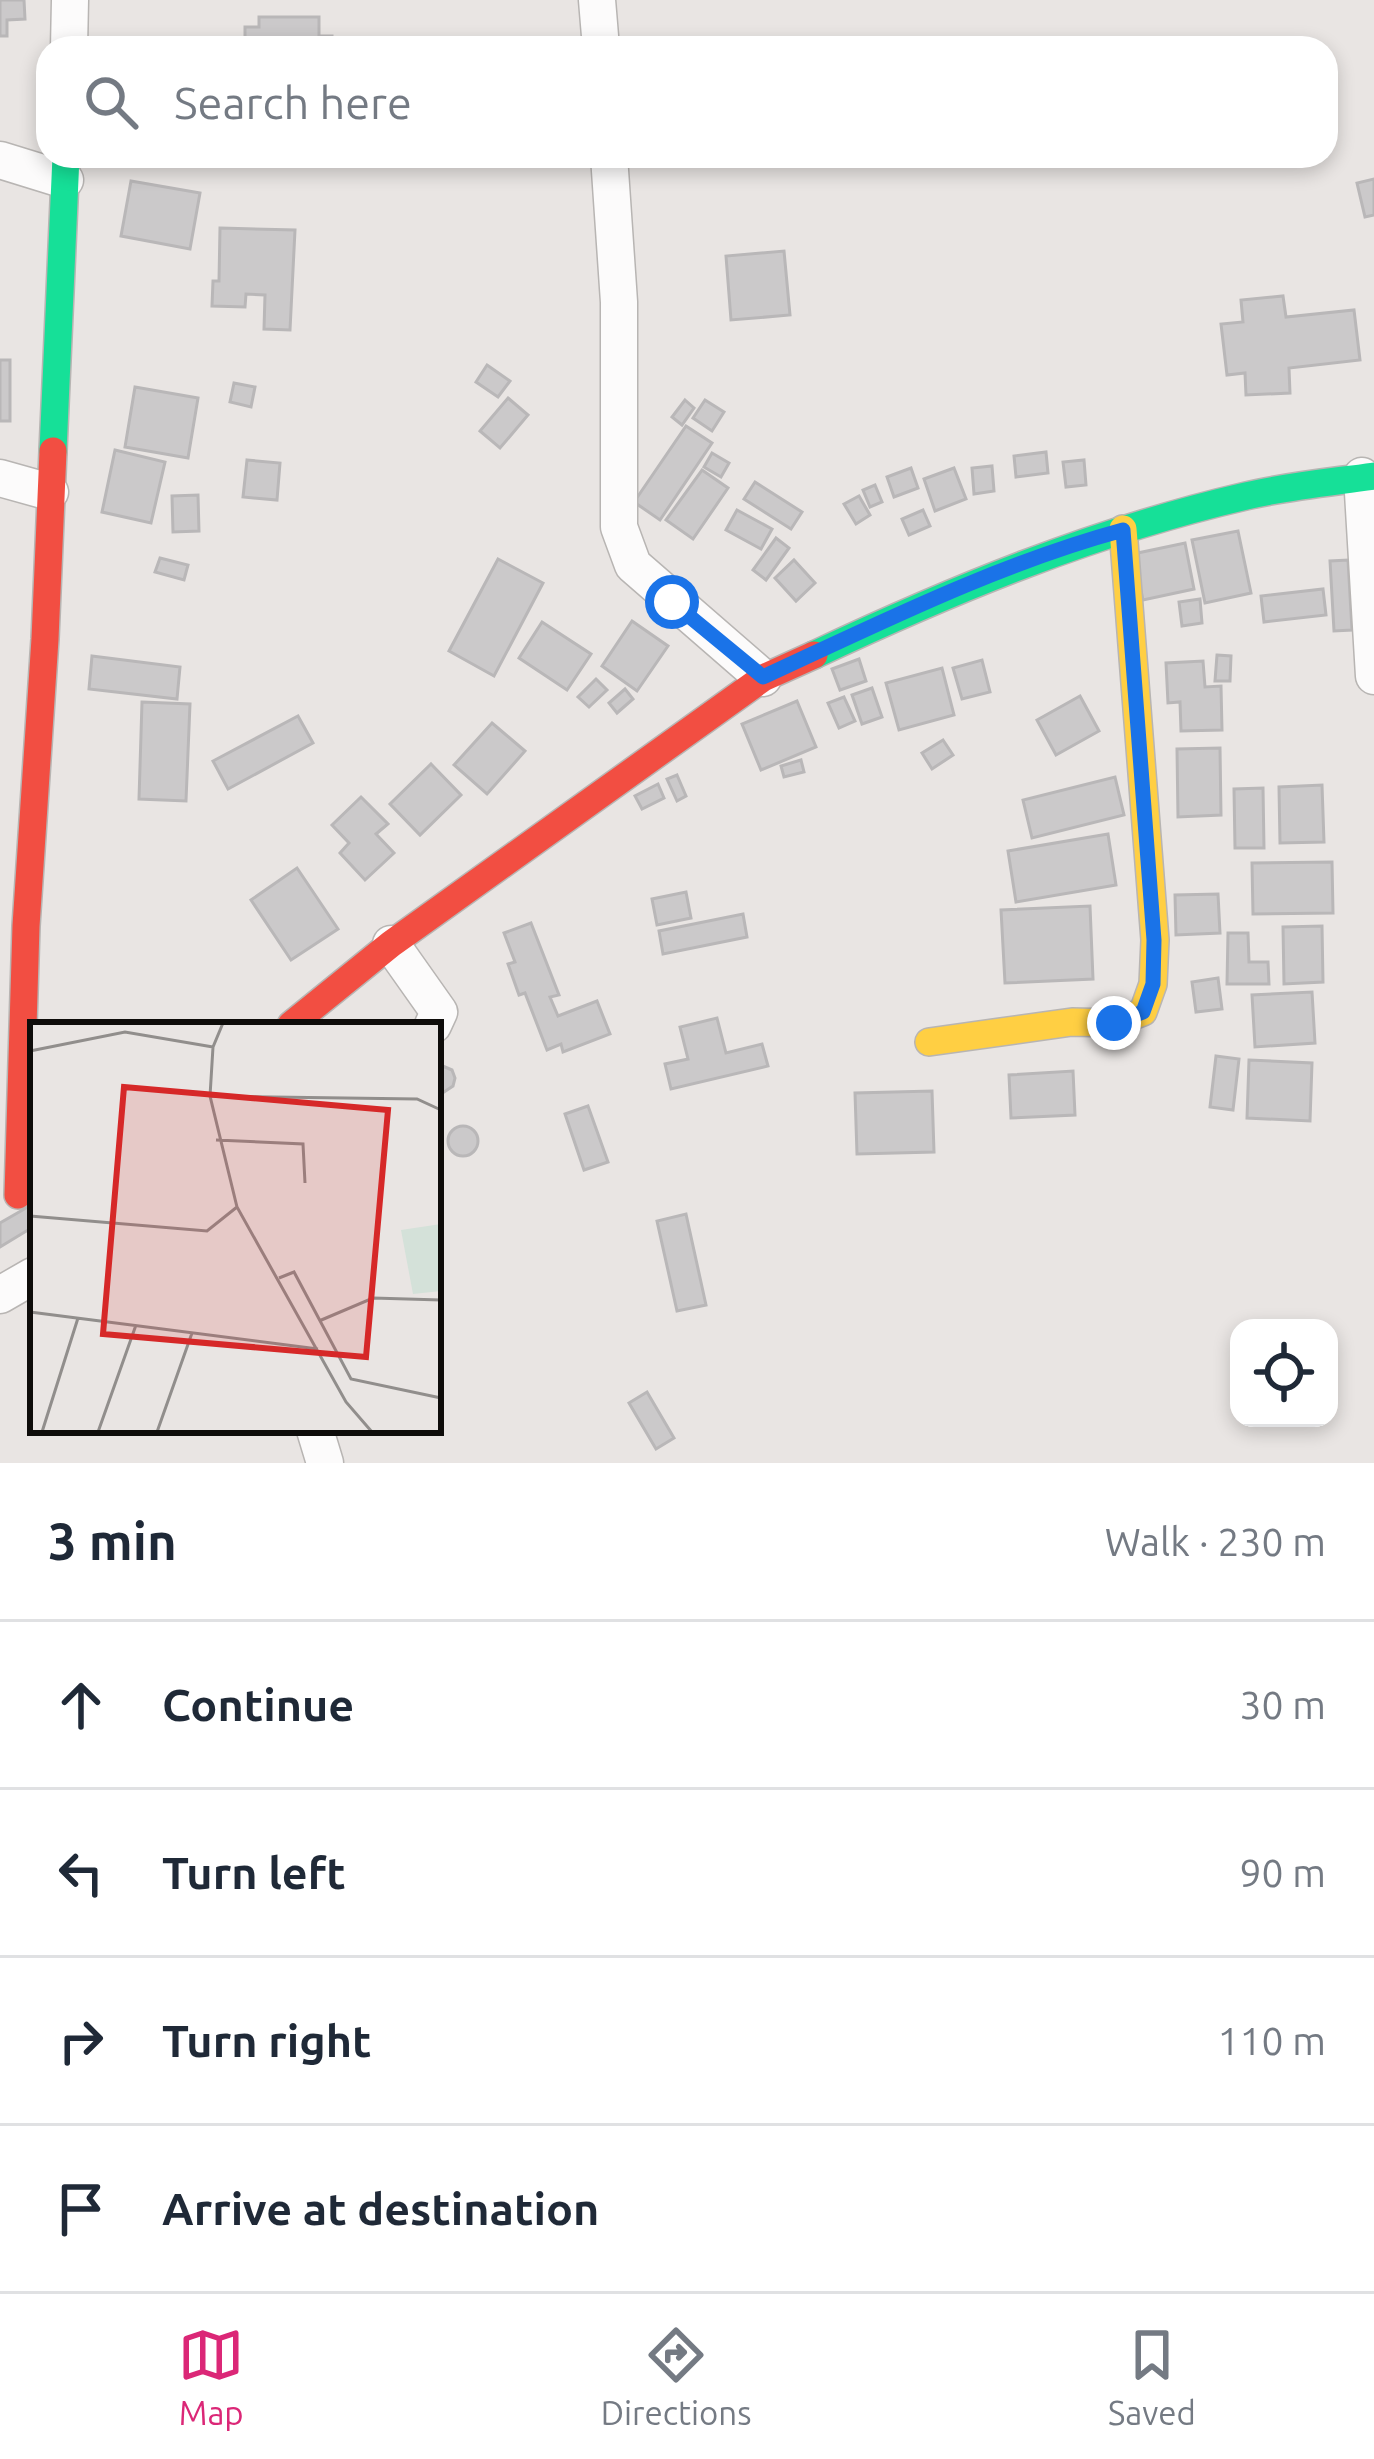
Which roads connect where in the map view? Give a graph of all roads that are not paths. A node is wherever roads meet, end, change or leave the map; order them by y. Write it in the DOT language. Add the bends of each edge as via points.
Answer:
graph roads {
  1 [pos="70,0"];
  2 [pos="596,0"];
  3 [pos="69,36"];
  4 [pos="600,36"];
  5 [pos="0,160"];
  6 [pos="36,164"];
  7 [pos="66,168"];
  8 [pos="610,168"];
  9 [pos="1368,476"];
  10 [pos="0,478"];
  11 [pos="50,491"];
  12 [pos="1123,530"];
  13 [pos="1374,676"];
  14 [pos="763,677"];
  15 [pos="391,944"];
  16 [pos="295,1022"];
  17 [pos="435,1022"];
  18 [pos="929,1042"];
  19 [pos="17,1195"];
  20 [pos="30,1278"];
  21 [pos="0,1295"];
  22 [pos="316,1433"];
  23 [pos="325,1463"];
  1 -- 3 [label="street"];
  2 -- 4 [label="street"];
  5 -- 6 [label="street"];
  7 -- 11 [label="street"];
  8 -- 14 [label="street" via="620,527 633,565"];
  9 -- 12 [label="street" via="1249,495"];
  9 -- 13 [label="street"];
  10 -- 11 [label="street"];
  11 -- 19 [label="street"];
  12 -- 14 [label="street" via="933,598"];
  12 -- 18 [label="street" via="1154,940 1143,1012 1114,1023"];
  14 -- 15 [label="street"];
  15 -- 16 [label="street"];
  15 -- 17 [label="street" via="440,1012"];
  20 -- 21 [label="street"];
  22 -- 23 [label="street"];
}
